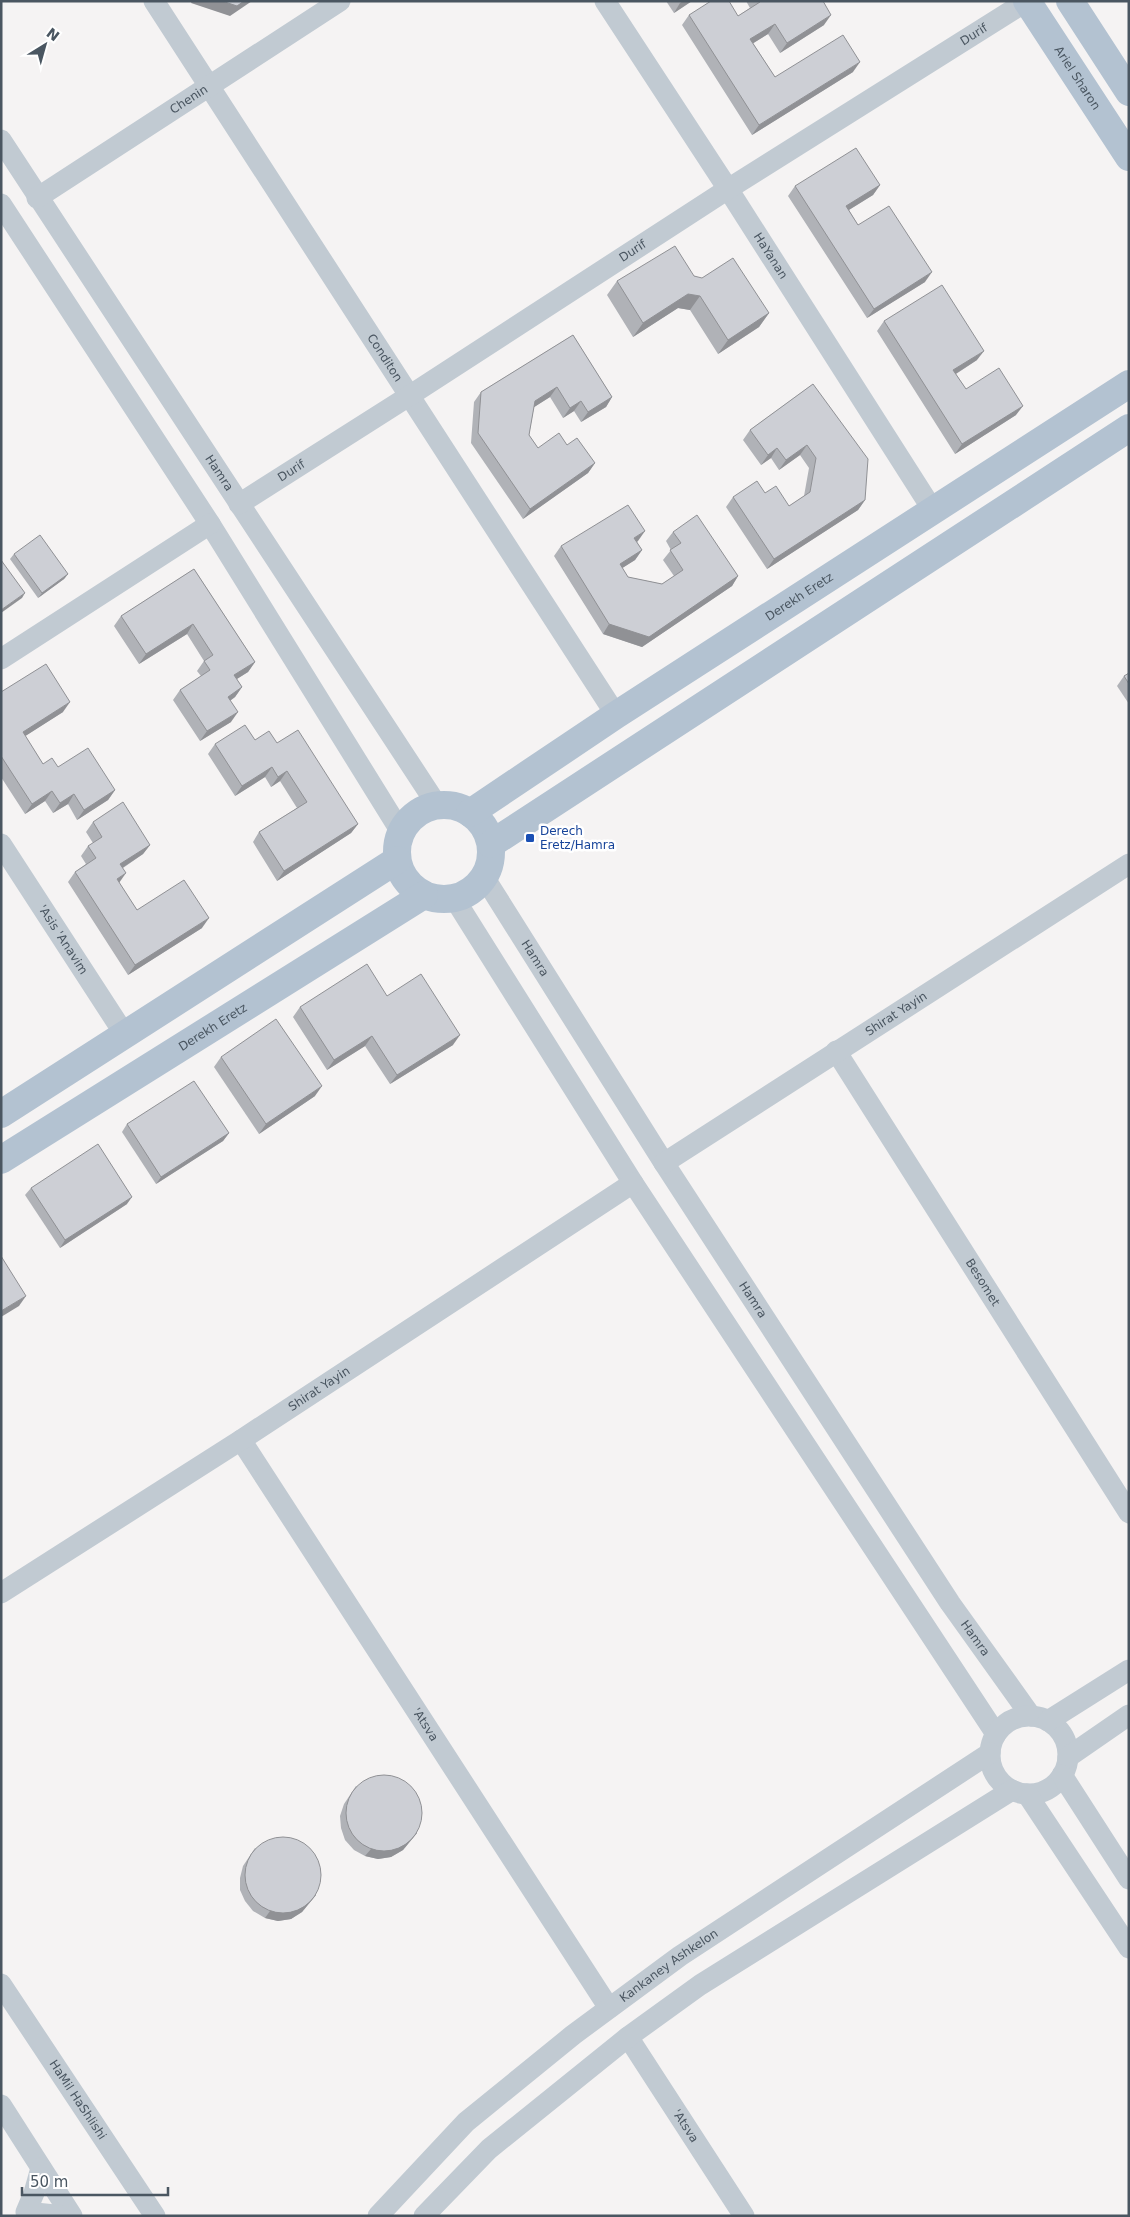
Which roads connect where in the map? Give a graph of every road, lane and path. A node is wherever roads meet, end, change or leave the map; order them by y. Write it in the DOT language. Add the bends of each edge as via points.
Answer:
graph roads {
  1 [pos="154,1"];
  2 [pos="340,1"];
  3 [pos="605,1"];
  4 [pos="1027,1"];
  5 [pos="1070,1"];
  6 [pos="209,86"];
  7 [pos="1129,92"];
  8 [pos="1,140"];
  9 [pos="1129,157"];
  10 [pos="728,189"];
  11 [pos="37,198"];
  12 [pos="4,215"];
  13 [pos="1129,384"];
  14 [pos="409,396"];
  15 [pos="1129,428"];
  16 [pos="239,504"];
  17 [pos="934,512"];
  18 [pos="210,524"];
  19 [pos="1,659"];
  20 [pos="616,715"];
  21 [pos="437,805"];
  22 [pos="470,813"];
  23 [pos="401,832"];
  24 [pos="1,844"];
  25 [pos="490,844"];
  26 [pos="398,860"];
  27 [pos="1129,864"];
  28 [pos="484,877"];
  29 [pos="424,895"];
  30 [pos="454,898"];
  31 [pos="125,1035"];
  32 [pos="836,1051"];
  33 [pos="1,1114"];
  34 [pos="1,1160"];
  35 [pos="664,1163"];
  36 [pos="633,1182"];
  37 [pos="241,1440"];
  38 [pos="1129,1512"];
  39 [pos="1,1592"];
  40 [pos="1129,1670"];
  41 [pos="1129,1715"];
  42 [pos="1040,1718"];
  43 [pos="992,1743"];
  44 [pos="1065,1766"];
  45 [pos="1019,1792"];
  46 [pos="1129,1879"];
  47 [pos="1129,1948"];
  48 [pos="1,1984"];
  49 [pos="609,2008"];
  50 [pos="628,2037"];
  51 [pos="1,2105"];
  52 [pos="41,2168"];
  53 [pos="23,2214"];
  54 [pos="64,2216"];
  55 [pos="72,2216"];
  56 [pos="155,2216"];
  57 [pos="378,2216"];
  58 [pos="424,2216"];
  59 [pos="744,2216"];
  1 -- 6 [label="street, Conditon"];
  2 -- 6 [label="street, Chenin"];
  3 -- 10 [label="street, HaYanan"];
  4 -- 9 [label="main road, Ariel Sharon"];
  4 -- 10 [label="street, Durif"];
  5 -- 7 [label="main road"];
  6 -- 11 [label="street, Chenin"];
  6 -- 14 [label="street, Conditon"];
  8 -- 11 [label="street, Hamra"];
  10 -- 14 [label="street, Durif"];
  10 -- 17 [label="street, HaYanan"];
  11 -- 16 [label="street, Hamra"];
  12 -- 18 [label="street"];
  13 -- 17 [label="main road, Derekh Eretz"];
  14 -- 16 [label="street, Durif"];
  14 -- 20 [label="street, Conditon"];
  15 -- 25 [label="main road"];
  16 -- 21 [label="street, Hamra"];
  17 -- 20 [label="main road, Derekh Eretz"];
  18 -- 19 [label="street"];
  18 -- 23 [label="street"];
  20 -- 22 [label="main road, Derekh Eretz"];
  21 -- 22 [label="main road" via="448,805"];
  21 -- 23 [label="main road" via="422,810"];
  22 -- 25 [label="main road" via="480,821"];
  23 -- 26 [label="main road"];
  24 -- 31 [label="street, 'Asis 'Anavim"];
  25 -- 28 [label="main road" via="489,867"];
  26 -- 29 [label="main road" via="402,874"];
  26 -- 31 [label="main road"];
  27 -- 32 [label="street, Shirat Yayin"];
  28 -- 30 [label="main road" via="471,890"];
  28 -- 35 [label="street, Hamra"];
  29 -- 30 [label="main road"];
  29 -- 34 [label="main road, Derekh Eretz"];
  30 -- 36 [label="street"];
  31 -- 33 [label="main road"];
  32 -- 35 [label="street, Shirat Yayin"];
  32 -- 38 [label="street, Besomet"];
  35 -- 42 [label="street, Hamra" via="950,1603"];
  36 -- 37 [label="street, Shirat Yayin"];
  36 -- 43 [label="street"];
  37 -- 39 [label="street, Shirat Yayin"];
  37 -- 49 [label="street, 'Atsva"];
  40 -- 42 [label="street"];
  41 -- 44 [label="street"];
  42 -- 43 [label="street" via="1011,1720"];
  42 -- 44 [label="street" via="1063,1736"];
  43 -- 45 [label="street" via="991,1764 995,1774 1002,1784"];
  43 -- 49 [label="street, Kankaney Ashkelon"];
  44 -- 45 [label="street" via="1047,1790"];
  44 -- 46 [label="street"];
  45 -- 47 [label="street"];
  45 -- 50 [label="street" via="700,1985"];
  48 -- 56 [label="street, HaMil HaShlishi"];
  49 -- 57 [label="street, Kankaney Ashkelon" via="466,2122"];
  50 -- 58 [label="street" via="489,2149"];
  50 -- 59 [label="street, 'Atsva"];
  51 -- 52 [label="street"];
  52 -- 53 [label="street" via="34,2193"];
  52 -- 55 [label="street"];
  53 -- 54 [label="street"];
}
